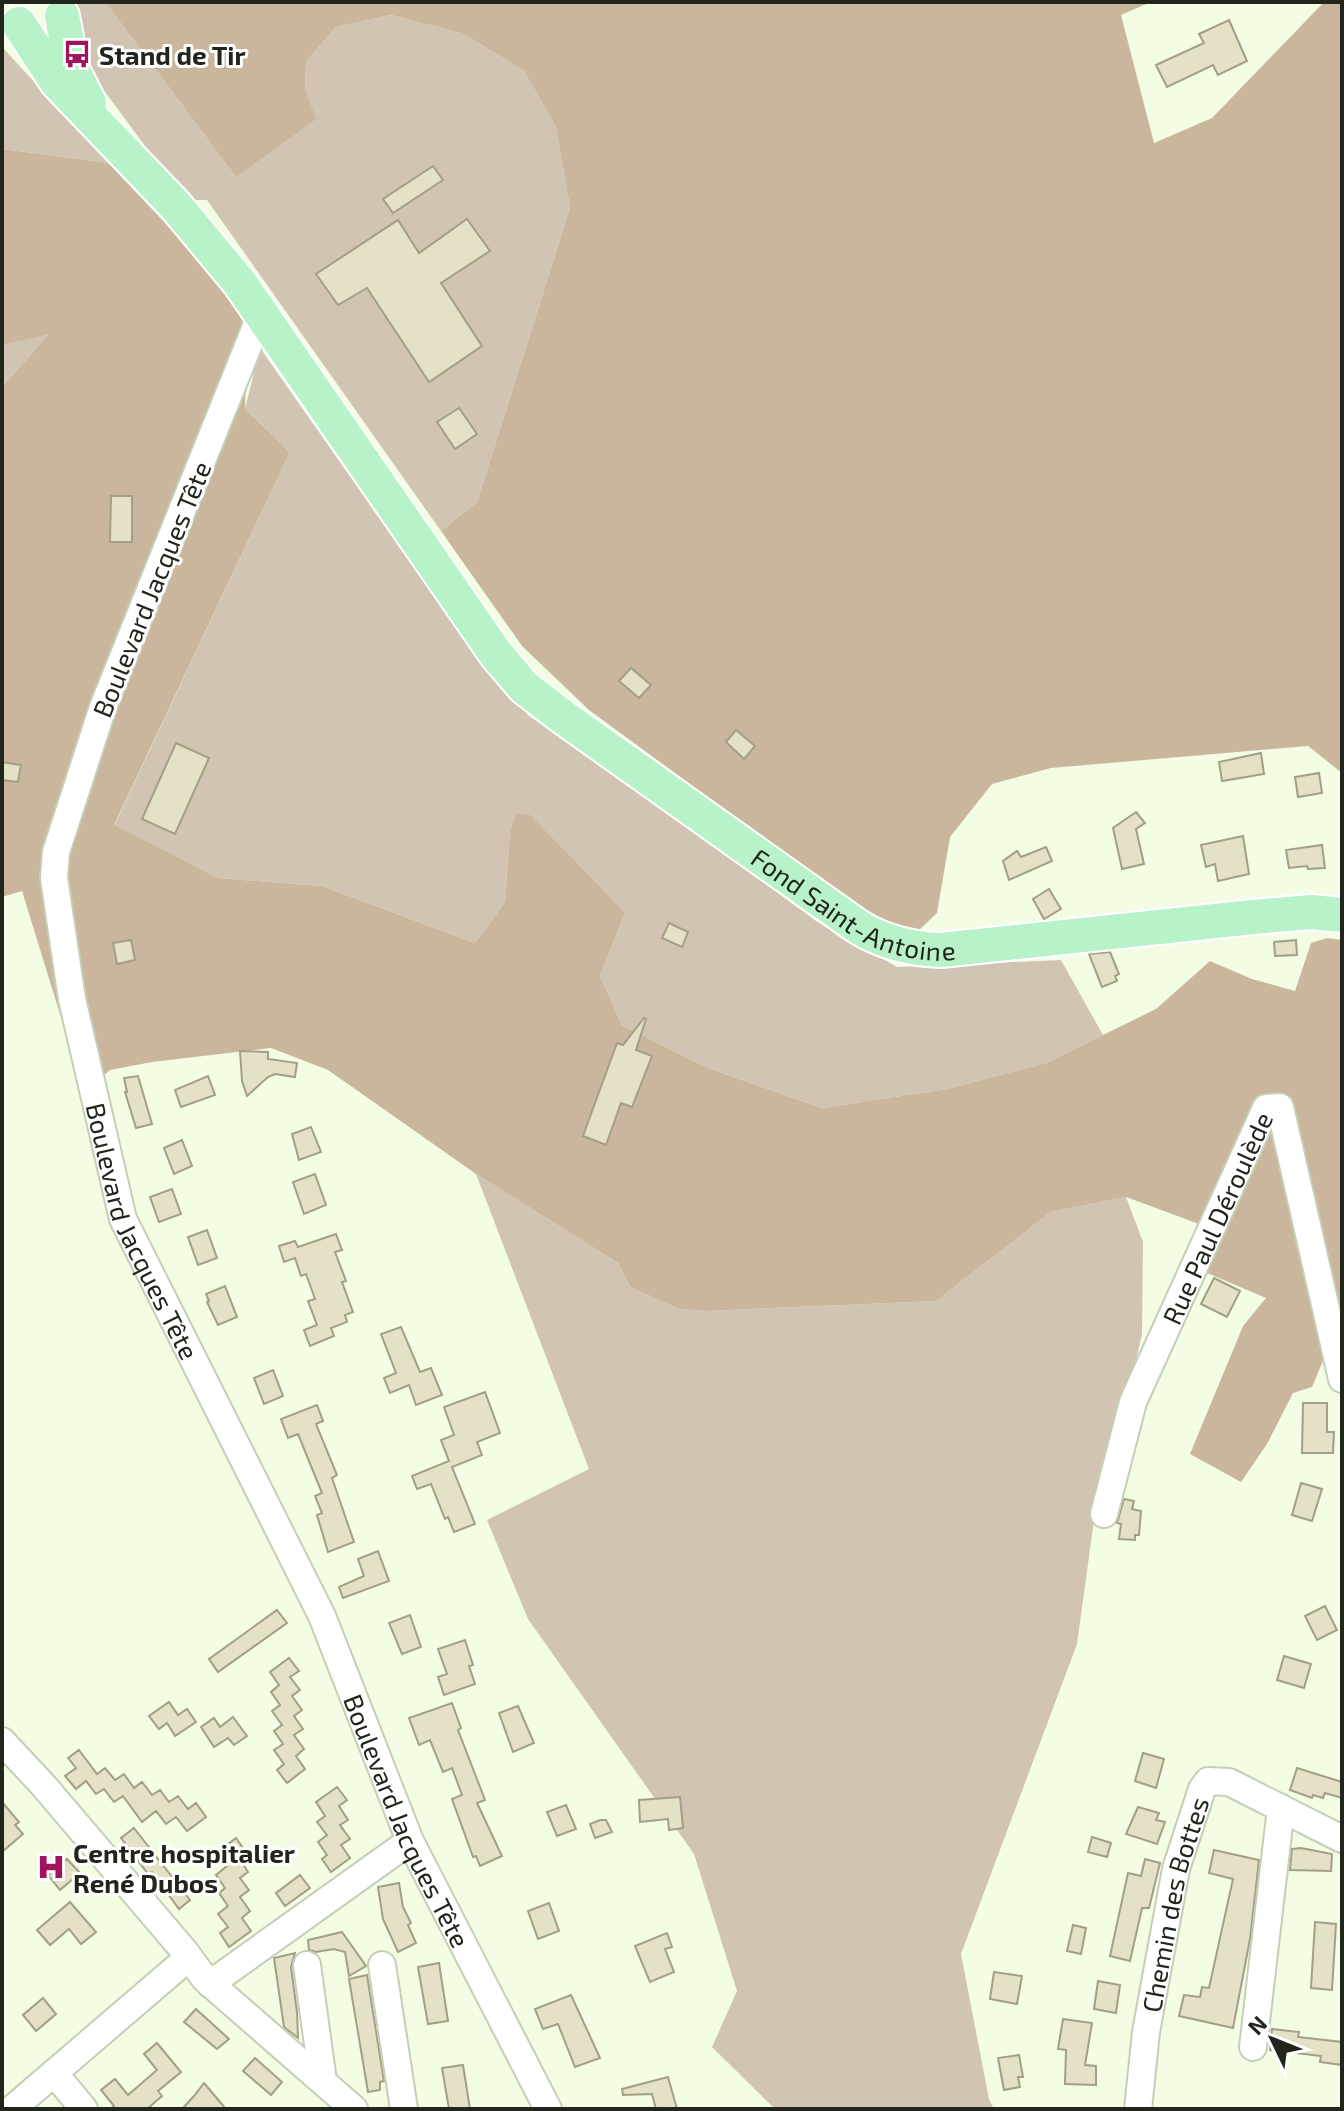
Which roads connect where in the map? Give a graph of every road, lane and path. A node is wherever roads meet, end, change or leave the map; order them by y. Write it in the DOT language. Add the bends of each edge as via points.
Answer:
graph roads {
  1 [pos="66,9"];
  2 [pos="8,13"];
  3 [pos="108,133"];
  4 [pos="261,314"];
  5 [pos="1342,915"];
  6 [pos="1342,1379"];
  7 [pos="1104,1514"];
  8 [pos="2,1741"];
  9 [pos="1281,1808"];
  10 [pos="1342,1839"];
  11 [pos="410,1841"];
  12 [pos="188,1958"];
  13 [pos="307,1965"];
  14 [pos="382,1965"];
  15 [pos="210,1984"];
  16 [pos="1253,2047"];
  17 [pos="54,2073"];
  18 [pos="323,2081"];
  19 [pos="12,2109"];
  20 [pos="84,2109"];
  21 [pos="354,2109"];
  22 [pos="404,2109"];
  23 [pos="548,2109"];
  24 [pos="1138,2109"];
  1 -- 2 [label="main road" via="39,29"];
  1 -- 3 [label="main road" via="72,69"];
  2 -- 3 [label="main road" via="57,82"];
  3 -- 4 [label="main road, Fond Saint-Antoine" via="185,217"];
  4 -- 5 [label="main road, Fond Saint-Antoine" via="524,687 883,940 941,950 1311,912"];
  4 -- 11 [label="street, Boulevard Jacques Tête" via="103,707 56,852 54,878 72,999 123,1219 322,1616"];
  6 -- 7 [label="street, Rue Paul Déroulède" via="1280,1107 1266,1108 1133,1402"];
  8 -- 12 [label="street"];
  9 -- 10 [label="street, Chemin des Bottes"];
  9 -- 16 [label="street"];
  9 -- 24 [label="street, Chemin des Bottes" via="1229,1782 1208,1781 1202,1789 1176,1869 1146,2032"];
  11 -- 15 [label="street"];
  11 -- 23 [label="street, Boulevard Jacques Tête"];
  12 -- 15 [label="street"];
  12 -- 17 [label="street"];
  13 -- 18 [label="street"];
  14 -- 22 [label="street"];
  15 -- 18 [label="street"];
  17 -- 19 [label="street"];
  17 -- 20 [label="street"];
  18 -- 21 [label="street"];
}
